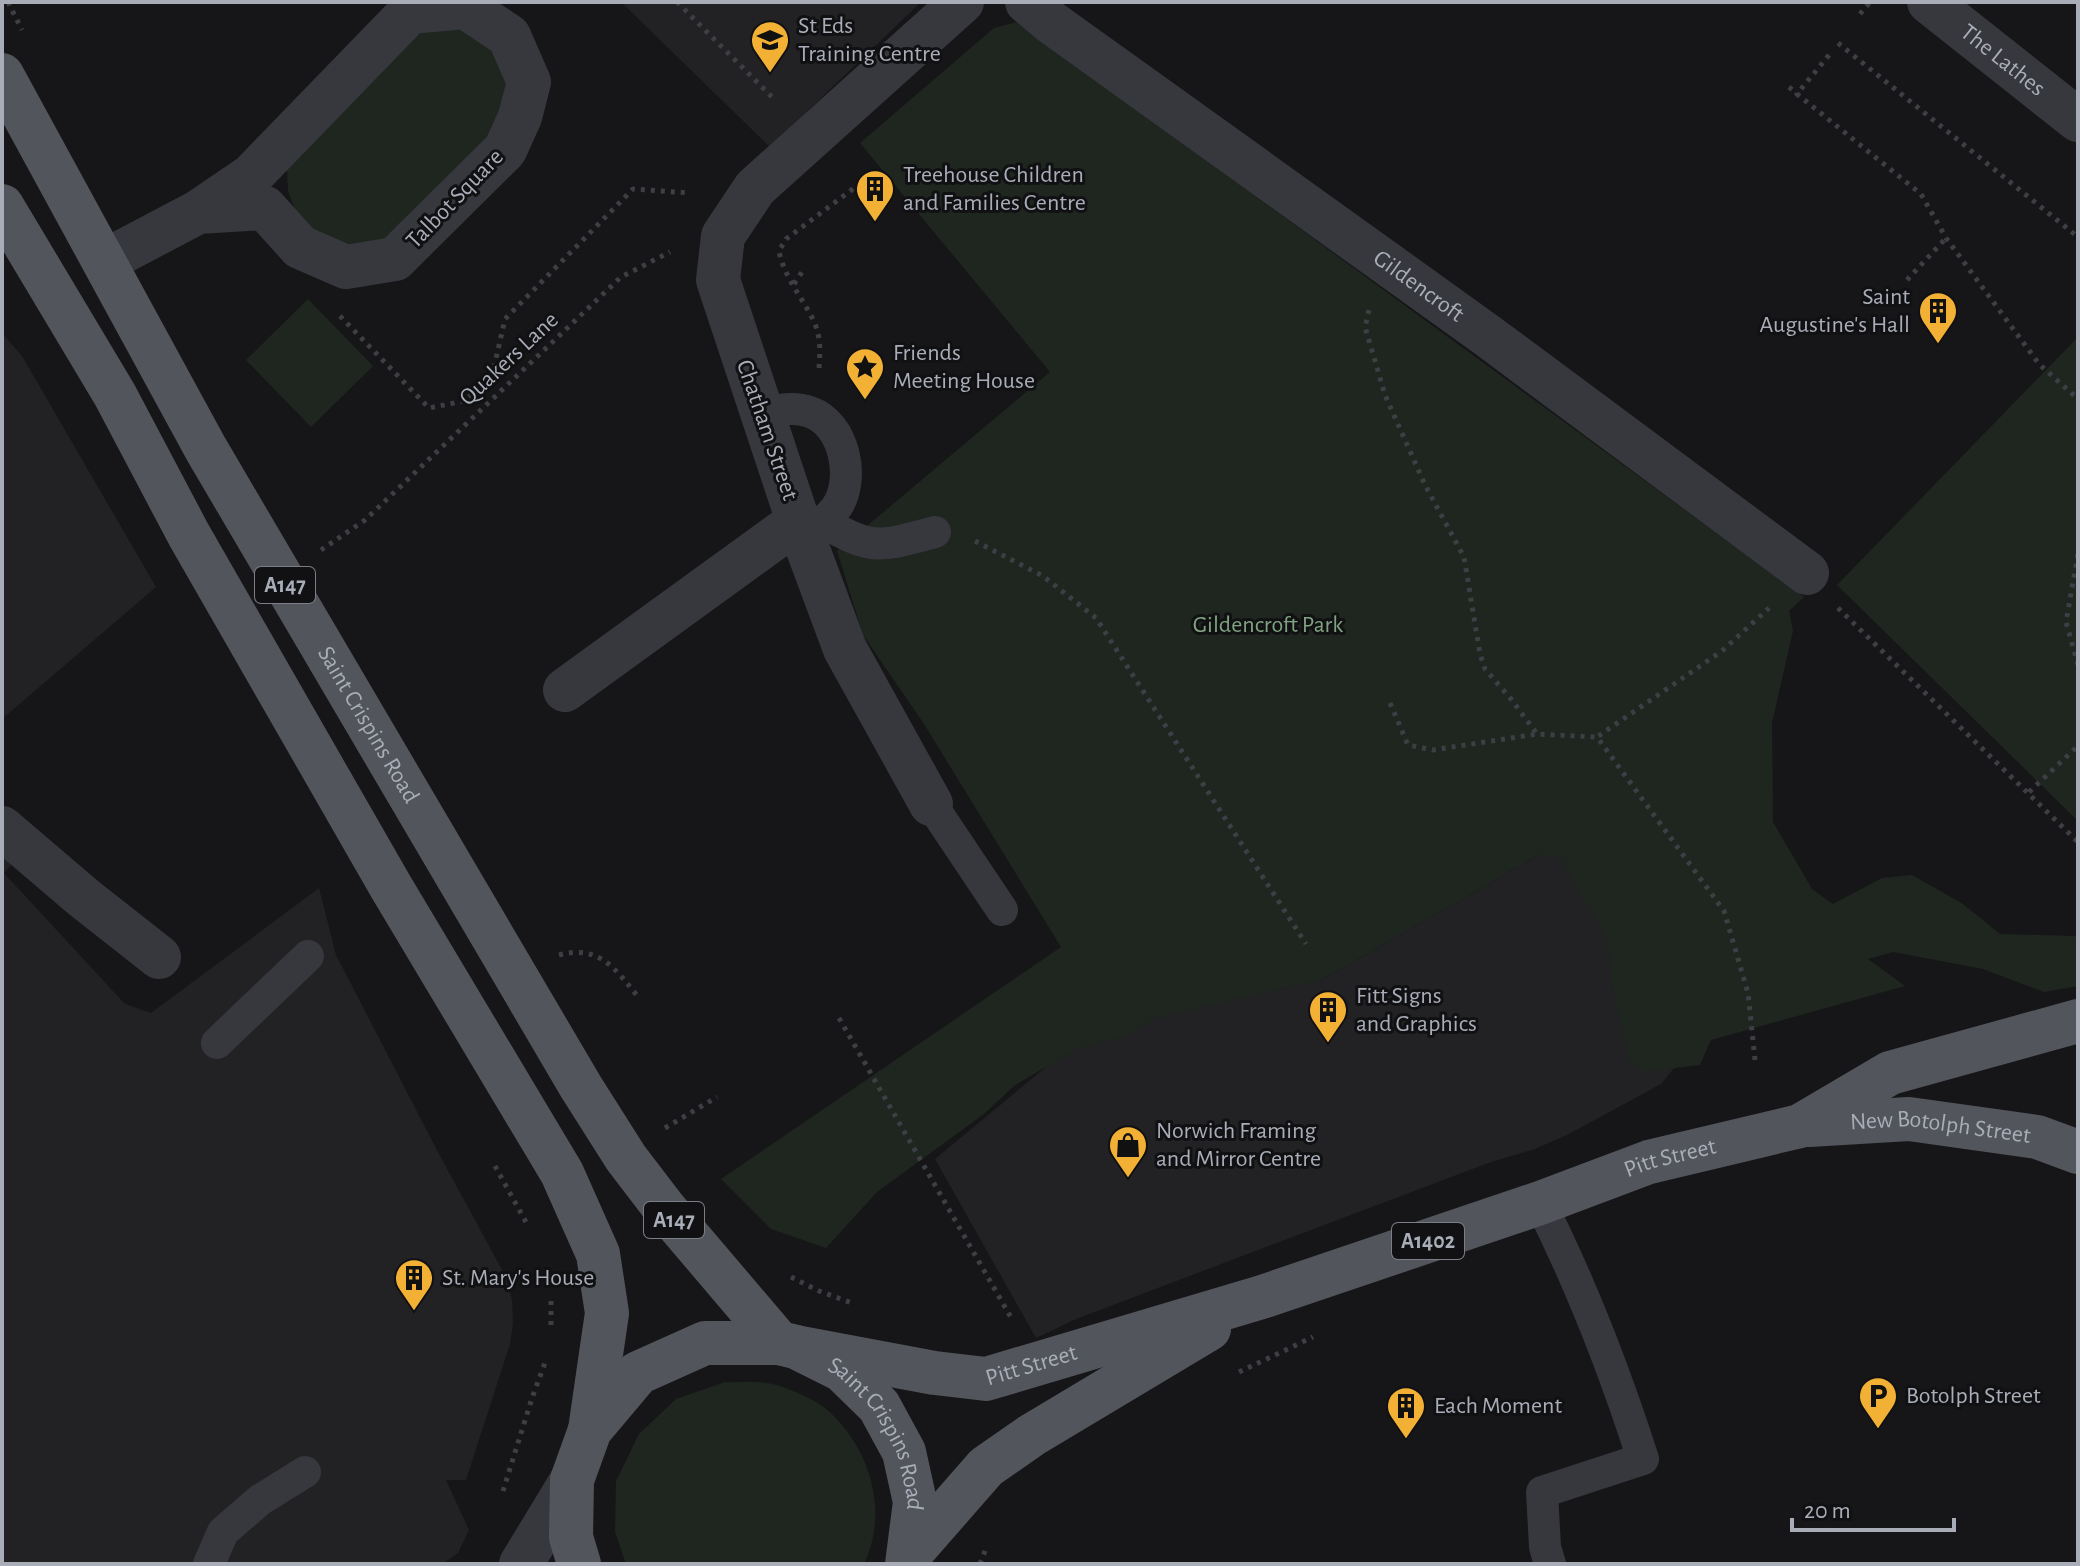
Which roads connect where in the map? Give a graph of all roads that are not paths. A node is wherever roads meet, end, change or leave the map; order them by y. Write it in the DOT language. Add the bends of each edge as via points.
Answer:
graph roads {
  1 [pos="962,2"];
  2 [pos="1027,2"];
  3 [pos="1929,2"];
  4 [pos="2,75"];
  5 [pos="2078,120"];
  6 [pos="2,206"];
  7 [pos="198,212"];
  8 [pos="105,261"];
  9 [pos="761,414"];
  10 [pos="808,526"];
  11 [pos="935,532"];
  12 [pos="1807,573"];
  13 [pos="565,690"];
  14 [pos="931,804"];
  15 [pos="2,828"];
  16 [pos="1002,910"];
  17 [pos="308,956"];
  18 [pos="159,957"];
  19 [pos="2078,1021"];
  20 [pos="217,1043"];
  21 [pos="1800,1126"];
  22 [pos="2078,1152"];
  23 [pos="1540,1203"];
  24 [pos="1262,1297"];
  25 [pos="788,1345"];
  26 [pos="590,1430"];
  27 [pos="305,1472"];
  28 [pos="572,1480"];
  29 [pos="909,1559"];
  30 [pos="209,1564"];
  31 [pos="521,1564"];
  32 [pos="579,1564"];
  33 [pos="1550,1564"];
  1 -- 9 [label="street, Chatham Street" via="755,188 723,236 718,280"];
  2 -- 12 [label="street, Gildencroft"];
  3 -- 5 [label="street, The Lathes"];
  4 -- 8 [label="main road, Saint Crispins Road / A147"];
  6 -- 26 [label="main road, Saint Crispins Road / A147" via="115,395 391,887 562,1173 598,1254 607,1313"];
  7 -- 7 [label="street, Talbot Square" via="251,176 410,12 465,7 509,36 529,82 505,150 395,259 346,267 300,247 265,208"];
  7 -- 8 [label="street, Talbot Square"];
  8 -- 25 [label="main road, Saint Crispins Road / A147" via="214,462 581,1087 665,1209"];
  9 -- 10 [label="street, Chatham Street"];
  9 -- 10 [label="lane" via="791,408 811,412 835,434 844,455 846,486 837,507"];
  10 -- 11 [label="lane" via="882,545"];
  10 -- 13 [label="street"];
  10 -- 14 [label="street, Chatham Street" via="845,649"];
  14 -- 16 [label="lane, Chatham Street"];
  15 -- 18 [label="street"];
  17 -- 20 [label="lane"];
  19 -- 21 [label="main road, Pitt Street / A1402" via="1890,1073"];
  21 -- 22 [label="main road, New Botolph Street / A1402" via="1909,1119 2037,1137"];
  21 -- 23 [label="main road, Pitt Street / A1402" via="1649,1162"];
  23 -- 24 [label="main road, Pitt Street / A1402"];
  23 -- 33 [label="lane" via="1620,1390 1643,1459 1542,1492"];
  24 -- 25 [label="main road, Pitt Street / A1402" via="986,1379"];
  24 -- 29 [label="main road, Pitt Street / A1402" via="986,1467"];
  25 -- 26 [label="main road, Saint Crispins Road" via="705,1343 638,1373"];
  25 -- 29 [label="main road, Saint Crispins Road" via="842,1370 879,1406 904,1452 915,1502"];
  26 -- 28 [label="main road, Saint Crispins Road"];
  27 -- 30 [label="lane" via="223,1532"];
  28 -- 31 [label="street"];
  28 -- 32 [label="main road, Saint Crispins Road" via="571,1537"];
}
